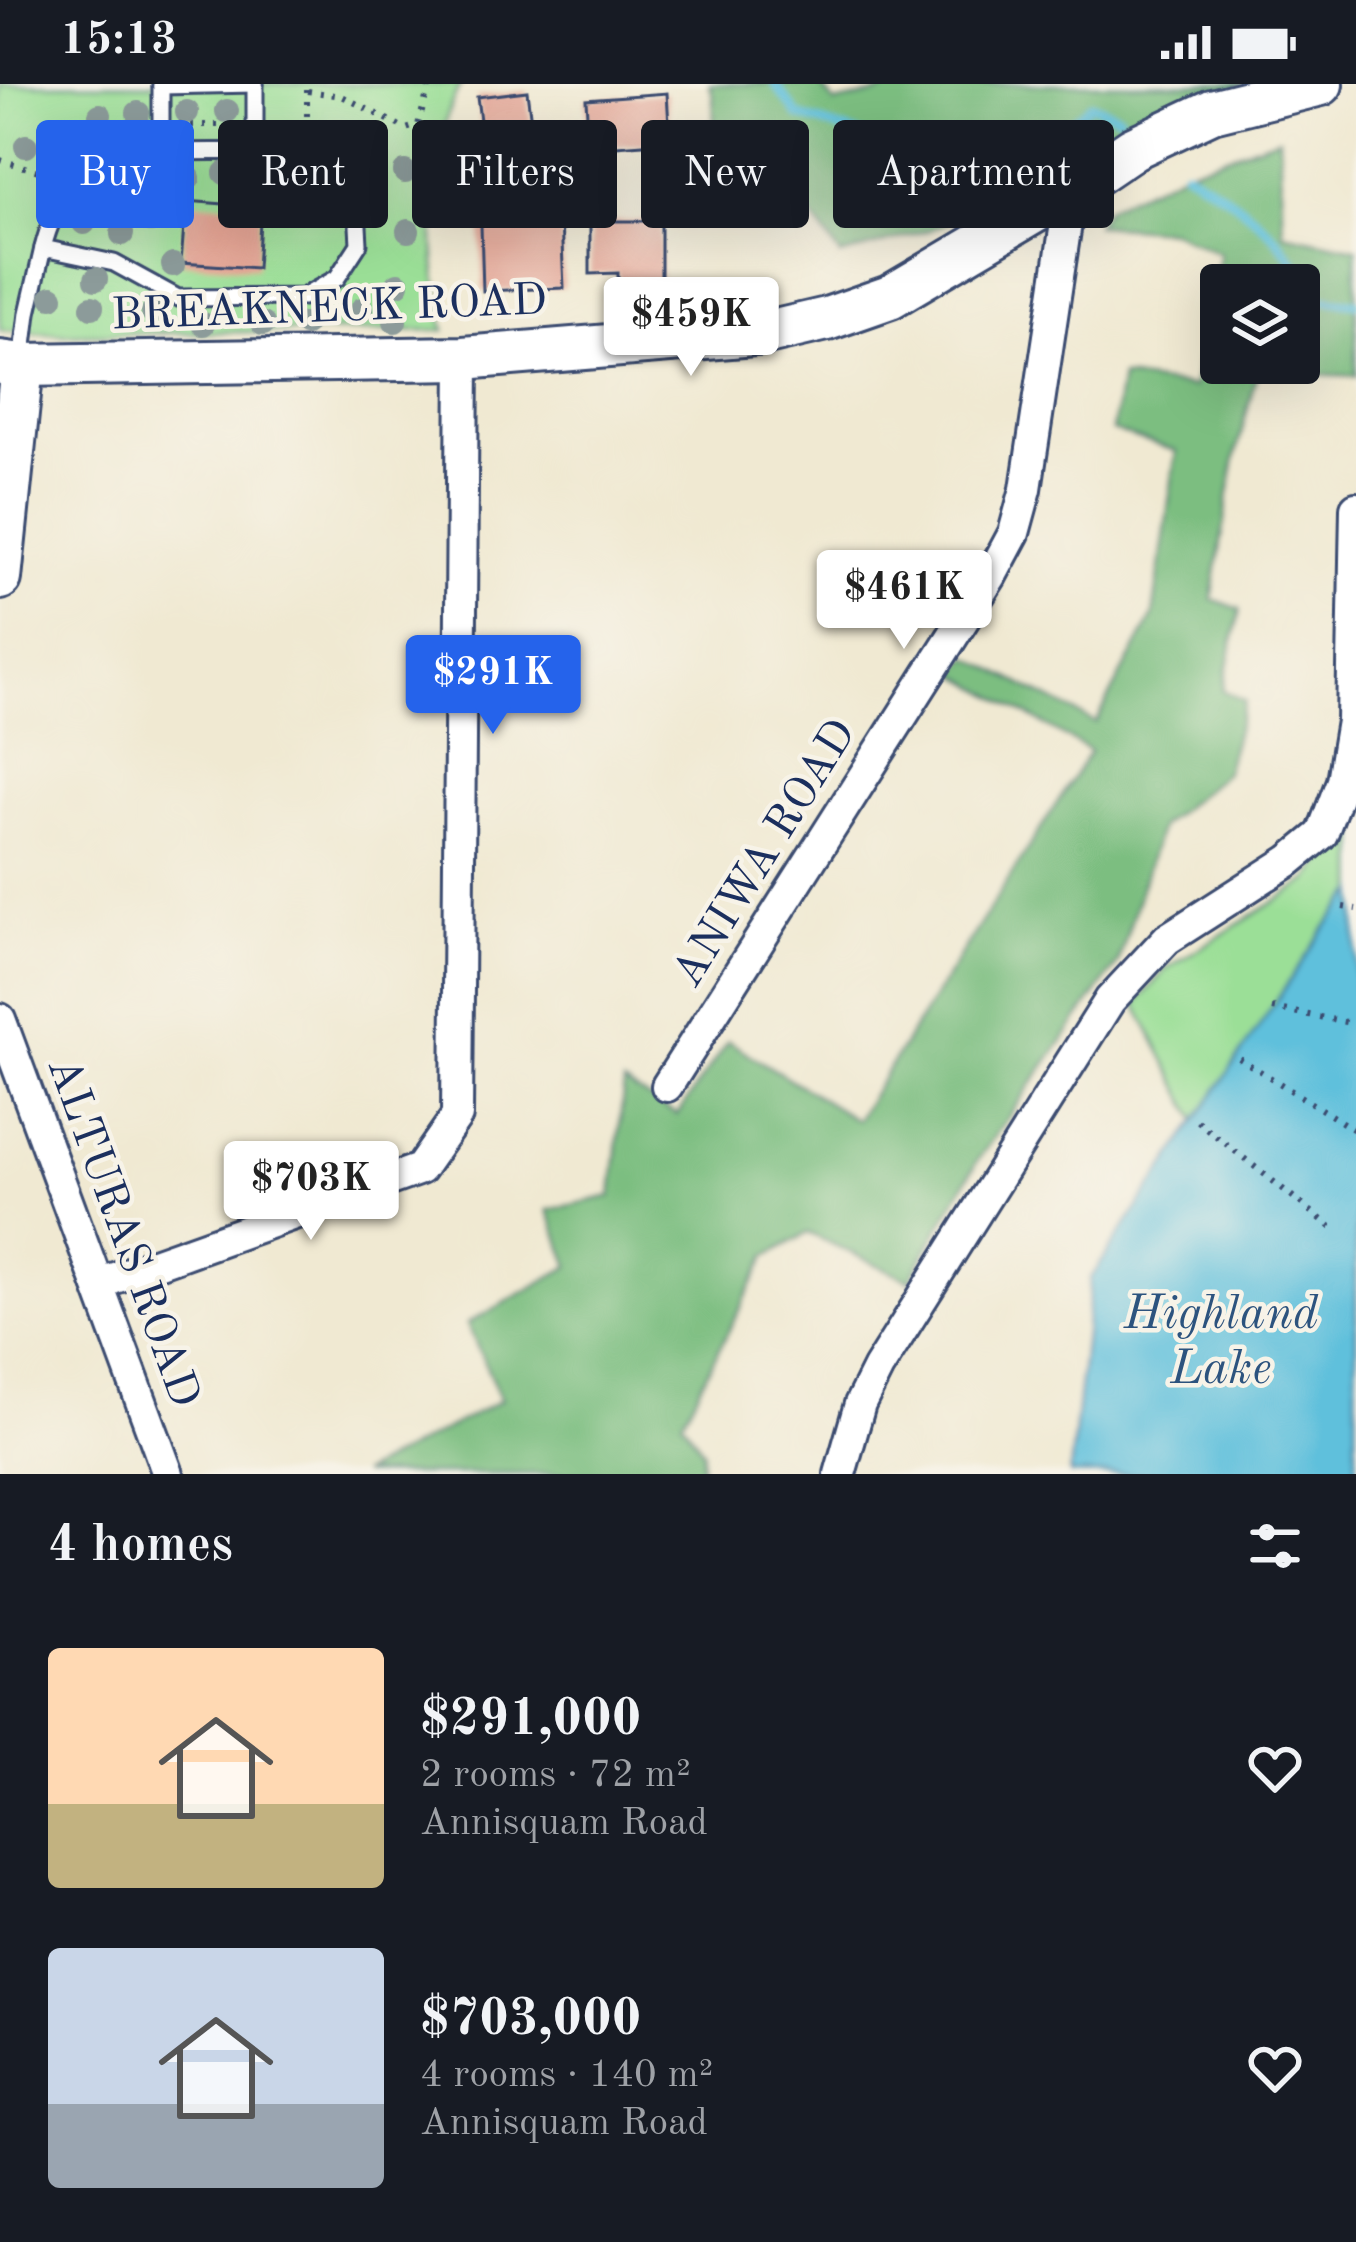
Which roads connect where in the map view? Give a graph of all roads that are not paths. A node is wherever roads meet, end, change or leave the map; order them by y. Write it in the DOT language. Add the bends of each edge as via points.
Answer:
graph roads {
  1 [pos="255,84"];
  2 [pos="1322,84"];
  3 [pos="161,85"];
  4 [pos="160,120"];
  5 [pos="255,120"];
  6 [pos="1114,161"];
  7 [pos="48,228"];
  8 [pos="358,228"];
  9 [pos="1007,228"];
  10 [pos="1065,228"];
  11 [pos="43,248"];
  12 [pos="463,358"];
  13 [pos="11,364"];
  14 [pos="1356,508"];
  15 [pos="0,578"];
  16 [pos="0,1019"];
  17 [pos="668,1086"];
  18 [pos="98,1284"];
  19 [pos="168,1474"];
  20 [pos="840,1474"];
  1 -- 3 [label="lane"];
  1 -- 5 [label="lane"];
  2 -- 6 [label="street, BREAKNECK ROAD" via="1212,112"];
  3 -- 4 [label="lane"];
  7 -- 11 [label="lane"];
  8 -- 11 [label="lane" via="358,244 337,278 303,297 178,298 114,263"];
  9 -- 12 [label="street, BREAKNECK ROAD" via="890,297 827,320 767,333"];
  10 -- 17 [label="street, ANIWA ROAD" via="1014,533"];
  11 -- 13 [label="lane"];
  12 -- 13 [label="street, BREAKNECK ROAD"];
  12 -- 18 [label="street" via="457,1117 420,1169"];
  13 -- 15 [label="street"];
  14 -- 20 [label="street" via="1352,721 1322,834 1167,939 1110,1000 878,1368"];
  16 -- 18 [label="street, ALTURAS ROAD"];
  18 -- 19 [label="street, ALTURAS ROAD"];
}
